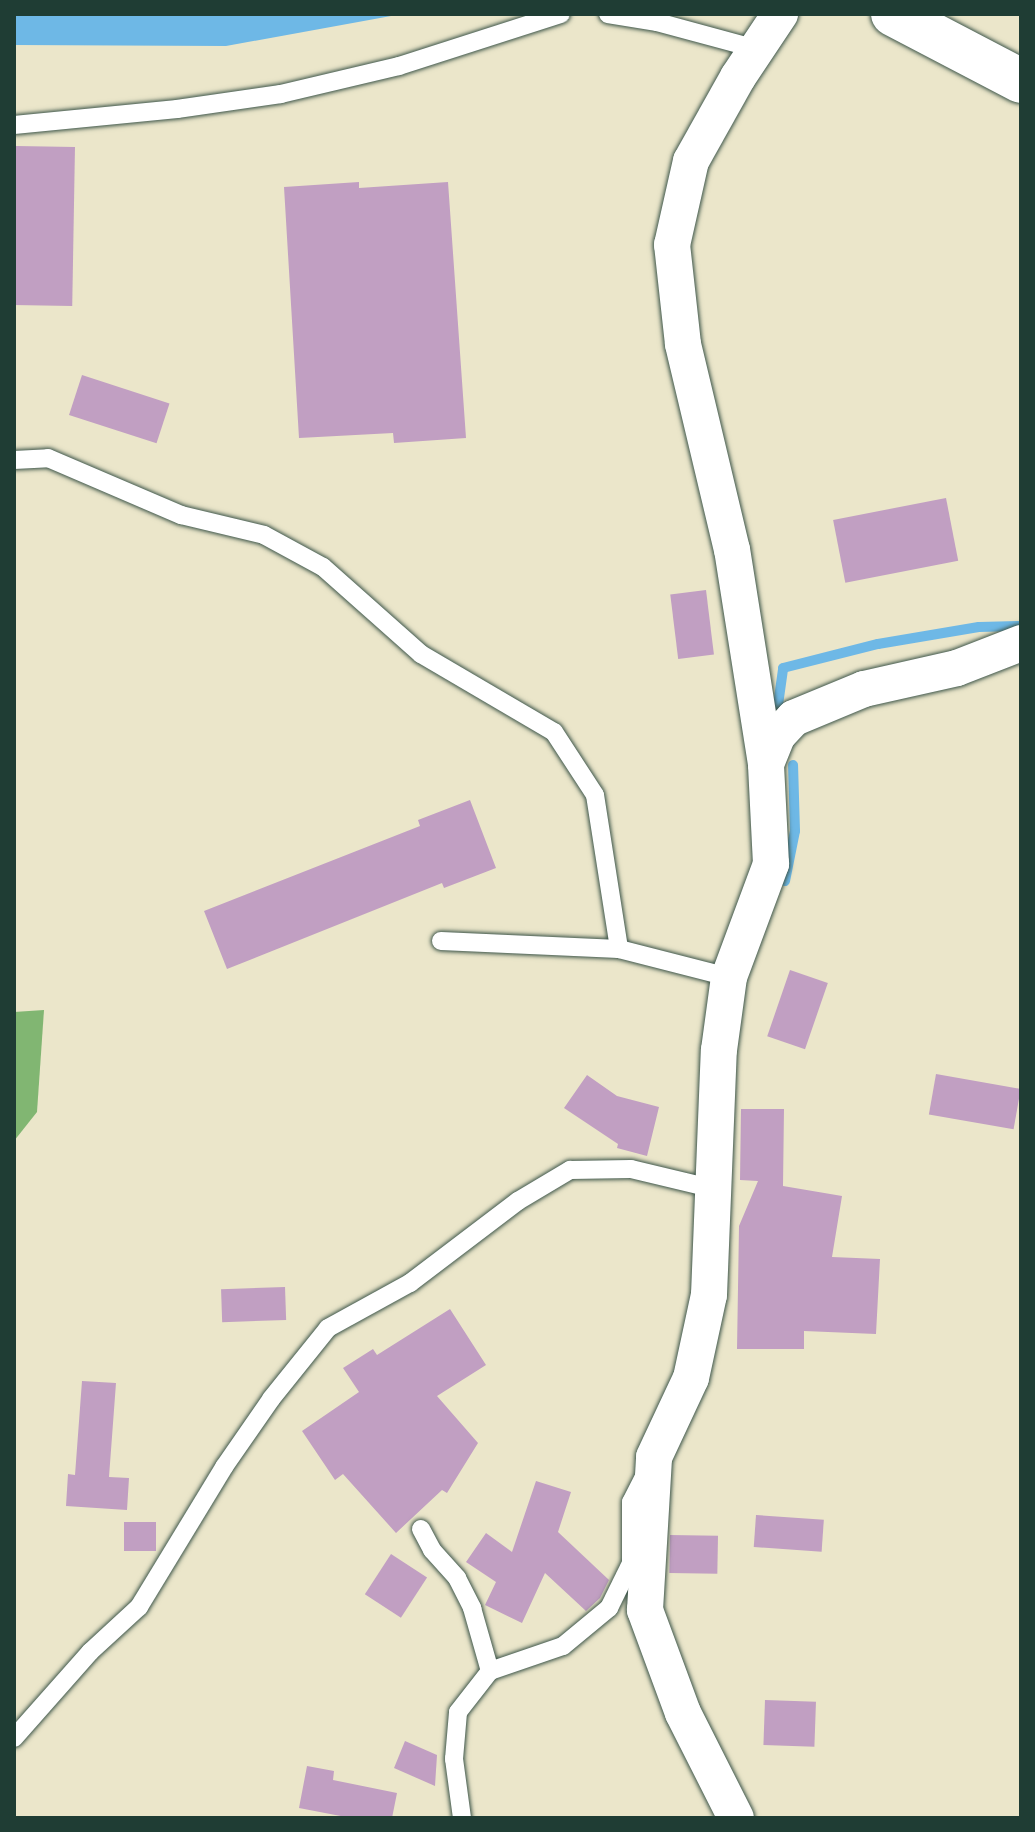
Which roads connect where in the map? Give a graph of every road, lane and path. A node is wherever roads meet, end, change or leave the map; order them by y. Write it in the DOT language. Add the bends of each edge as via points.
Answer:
graph roads {
  1 [pos="561,14"];
  2 [pos="608,14"];
  3 [pos="780,14"];
  4 [pos="893,14"];
  5 [pos="757,49"];
  6 [pos="1021,81"];
  7 [pos="14,125"];
  8 [pos="14,460"];
  9 [pos="1021,643"];
  10 [pos="766,764"];
  11 [pos="441,941"];
  12 [pos="619,949"];
  13 [pos="729,977"];
  14 [pos="715,1189"];
  15 [pos="654,1457"];
  16 [pos="421,1529"];
  17 [pos="490,1671"];
  18 [pos="14,1738"];
  19 [pos="462,1818"];
  20 [pos="736,1818"];
  1 -- 7 [label="lane" via="399,66 281,94"];
  2 -- 5 [label="lane"];
  3 -- 5 [label="street"];
  4 -- 6 [label="main road"];
  5 -- 10 [label="street" via="691,161 672,245 683,344 732,550"];
  8 -- 12 [label="lane" via="48,458 181,515 264,535 323,567 421,654 554,732 595,795"];
  9 -- 10 [label="street" via="957,668 864,689 794,718 778,735"];
  10 -- 13 [label="street" via="771,864"];
  11 -- 12 [label="lane"];
  12 -- 13 [label="lane"];
  13 -- 14 [label="street" via="719,1050"];
  14 -- 15 [label="street" via="709,1295 691,1378"];
  14 -- 18 [label="lane" via="631,1169 570,1170 518,1201 410,1283 328,1328 224,1467 139,1607 90,1652"];
  15 -- 17 [label="lane" via="631,1502 631,1563 609,1608 563,1646"];
  15 -- 20 [label="street" via="645,1610 683,1713"];
  16 -- 17 [label="lane" via="472,1608"];
  17 -- 19 [label="lane" via="458,1712 454,1759"];
}
